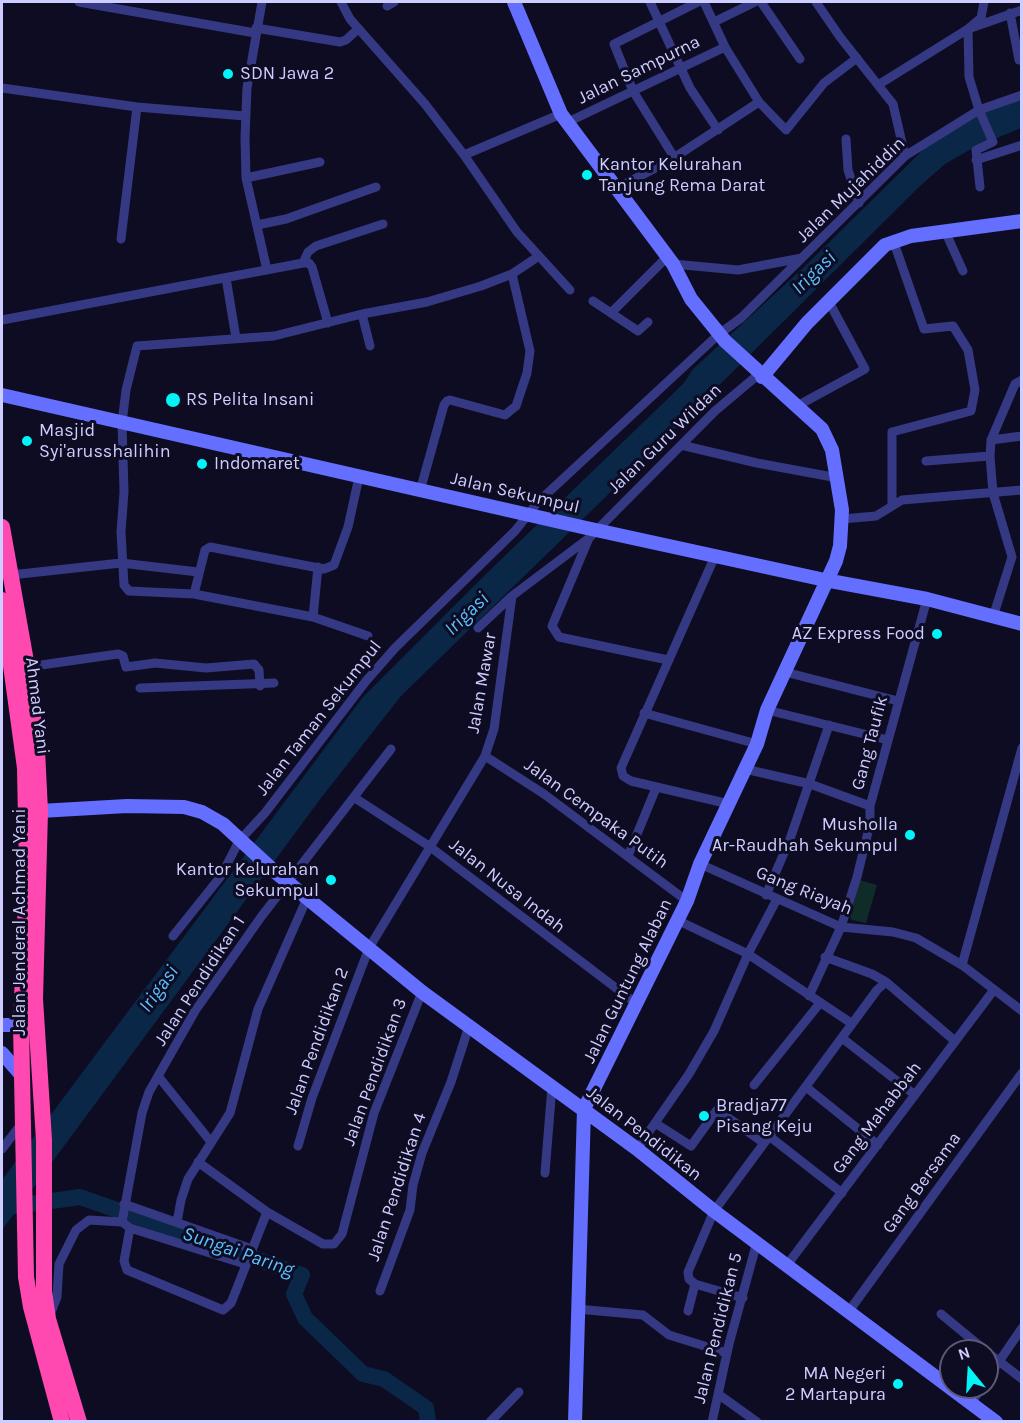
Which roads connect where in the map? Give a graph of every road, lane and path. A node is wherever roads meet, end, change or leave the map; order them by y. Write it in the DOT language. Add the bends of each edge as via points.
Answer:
graph roads {
  1 [pos="79,2"];
  2 [pos="262,2"];
  3 [pos="341,2"];
  4 [pos="514,2"];
  5 [pos="650,2"];
  6 [pos="698,2"];
  7 [pos="704,2"];
  8 [pos="754,2"];
  9 [pos="761,2"];
  10 [pos="816,2"];
  11 [pos="984,2"];
  12 [pos="1022,10"];
  13 [pos="1010,13"];
  14 [pos="658,20"];
  15 [pos="714,22"];
  16 [pos="358,29"];
  17 [pos="968,29"];
  18 [pos="256,31"];
  19 [pos="725,47"];
  20 [pos="857,58"];
  21 [pos="800,59"];
  22 [pos="1019,60"];
  23 [pos="682,67"];
  24 [pos="878,85"];
  25 [pos="2,88"];
  26 [pos="633,92"];
  27 [pos="1022,95"];
  28 [pos="759,102"];
  29 [pos="136,107"];
  30 [pos="981,113"];
  31 [pos="245,116"];
  32 [pos="564,118"];
  33 [pos="718,130"];
  34 [pos="846,139"];
  35 [pos="1022,146"];
  36 [pos="464,155"];
  37 [pos="905,156"];
  38 [pos="674,157"];
  39 [pos="976,160"];
  40 [pos="320,162"];
  41 [pos="246,178"];
  42 [pos="376,187"];
  43 [pos="980,187"];
  44 [pos="615,189"];
  45 [pos="858,203"];
  46 [pos="1022,221"];
  47 [pos="383,224"];
  48 [pos="257,225"];
  49 [pos="945,231"];
  50 [pos="120,238"];
  51 [pos="893,240"];
  52 [pos="539,256"];
  53 [pos="804,257"];
  54 [pos="670,261"];
  55 [pos="303,263"];
  56 [pos="267,270"];
  57 [pos="963,271"];
  58 [pos="512,274"];
  59 [pos="226,278"];
  60 [pos="570,290"];
  61 [pos="593,301"];
  62 [pos="829,302"];
  63 [pos="611,313"];
  64 [pos="362,314"];
  65 [pos="2,320"];
  66 [pos="328,322"];
  67 [pos="648,322"];
  68 [pos="236,338"];
  69 [pos="722,338"];
  70 [pos="370,346"];
  71 [pos="758,374"];
  72 [pos="1022,380"];
  73 [pos="2,395"];
  74 [pos="797,406"];
  75 [pos="123,423"];
  76 [pos="1022,436"];
  77 [pos="991,440"];
  78 [pos="681,445"];
  79 [pos="990,456"];
  80 [pos="926,460"];
  81 [pos="359,477"];
  82 [pos="838,478"];
  83 [pos="420,490"];
  84 [pos="1022,490"];
  85 [pos="993,493"];
  86 [pos="892,504"];
  87 [pos="534,516"];
  88 [pos="842,519"];
  89 [pos="2,527"];
  90 [pos="589,531"];
  91 [pos="716,556"];
  92 [pos="121,563"];
  93 [pos="318,567"];
  94 [pos="198,572"];
  95 [pos="11,575"];
  96 [pos="825,580"];
  97 [pos="194,594"];
  98 [pos="512,596"];
  99 [pos="927,599"];
  100 [pos="2,600"];
  101 [pos="313,617"];
  102 [pos="993,617"];
  103 [pos="1022,624"];
  104 [pos="478,628"];
  105 [pos="368,636"];
  106 [pos="668,660"];
  107 [pos="14,671"];
  108 [pos="785,672"];
  109 [pos="274,683"];
  110 [pos="260,686"];
  111 [pos="140,688"];
  112 [pos="898,701"];
  113 [pos="767,710"];
  114 [pos="644,713"];
  115 [pos="829,724"];
  116 [pos="888,740"];
  117 [pos="757,744"];
  118 [pos="1022,748"];
  119 [pos="391,749"];
  120 [pos="484,756"];
  121 [pos="745,769"];
  122 [pos="810,784"];
  123 [pos="656,788"];
  124 [pos="355,798"];
  125 [pos="729,804"];
  126 [pos="870,806"];
  127 [pos="40,811"];
  128 [pos="242,844"];
  129 [pos="429,846"];
  130 [pos="628,856"];
  131 [pos="700,864"];
  132 [pos="289,881"];
  133 [pos="766,895"];
  134 [pos="308,896"];
  135 [pos="777,899"];
  136 [pos="687,901"];
  137 [pos="32,906"];
  138 [pos="677,920"];
  139 [pos="841,927"];
  140 [pos="31,931"];
  141 [pos="173,936"];
  142 [pos="369,948"];
  143 [pos="748,954"];
  144 [pos="825,957"];
  145 [pos="962,965"];
  146 [pos="886,982"];
  147 [pos="993,991"];
  148 [pos="422,992"];
  149 [pos="809,996"];
  150 [pos="637,1004"];
  151 [pos="820,1004"];
  152 [pos="1022,1011"];
  153 [pos="851,1023"];
  154 [pos="2,1025"];
  155 [pos="21,1025"];
  156 [pos="469,1026"];
  157 [pos="842,1038"];
  158 [pos="955,1041"];
  159 [pos="2,1053"];
  160 [pos="1022,1073"];
  161 [pos="22,1076"];
  162 [pos="158,1076"];
  163 [pos="754,1084"];
  164 [pos="552,1086"];
  165 [pos="806,1087"];
  166 [pos="915,1095"];
  167 [pos="584,1109"];
  168 [pos="22,1123"];
  169 [pos="655,1123"];
  170 [pos="767,1140"];
  171 [pos="211,1142"];
  172 [pos="878,1145"];
  173 [pos="298,1146"];
  174 [pos="2,1149"];
  175 [pos="637,1149"];
  176 [pos="198,1162"];
  177 [pos="545,1173"];
  178 [pos="842,1193"];
  179 [pos="714,1210"];
  180 [pos="267,1212"];
  181 [pos="124,1216"];
  182 [pos="177,1222"];
  183 [pos="757,1242"];
  184 [pos="249,1256"];
  185 [pos="788,1265"];
  186 [pos="695,1284"];
  187 [pos="380,1290"];
  188 [pos="743,1299"];
  189 [pos="577,1309"];
  190 [pos="688,1311"];
  191 [pos="849,1311"];
  192 [pos="942,1314"];
  193 [pos="48,1319"];
  194 [pos="1022,1328"];
  195 [pos="972,1339"];
  196 [pos="727,1353"];
  197 [pos="999,1362"];
  198 [pos="1022,1379"];
  199 [pos="519,1392"];
  200 [pos="718,1394"];
  201 [pos="973,1399"];
  202 [pos="970,1403"];
  203 [pos="62,1422"];
  204 [pos="79,1422"];
  205 [pos="490,1422"];
  206 [pos="575,1422"];
  207 [pos="711,1422"];
  208 [pos="757,1422"];
  209 [pos="996,1422"];
  1 -- 18 [label="street"];
  2 -- 18 [label="street"];
  3 -- 16 [label="street"];
  4 -- 32 [label="street, Jalan Guntung Alaban"];
  5 -- 14 [label="street"];
  6 -- 14 [label="street"];
  7 -- 15 [label="street"];
  8 -- 15 [label="street"];
  9 -- 21 [label="street"];
  10 -- 20 [label="street"];
  11 -- 17 [label="street" via="981,18"];
  12 -- 13 [label="street"];
  13 -- 17 [label="street"];
  13 -- 22 [label="street"];
  14 -- 23 [label="street"];
  14 -- 26 [label="street" via="614,44"];
  15 -- 19 [label="street"];
  16 -- 18 [label="street" via="339,42"];
  16 -- 36 [label="street"];
  17 -- 24 [label="street"];
  17 -- 30 [label="street" via="969,77"];
  18 -- 31 [label="street"];
  19 -- 23 [label="street, Jalan Sampurna"];
  19 -- 28 [label="street"];
  20 -- 24 [label="street"];
  20 -- 28 [label="street" via="824,83 788,129 778,124"];
  23 -- 26 [label="street, Jalan Sampurna"];
  23 -- 33 [label="street" via="690,88"];
  24 -- 37 [label="street" via="893,104"];
  25 -- 29 [label="street"];
  26 -- 32 [label="street, Jalan Sampurna"];
  26 -- 38 [label="street"];
  27 -- 30 [label="street, Jalan Mujahiddin"];
  28 -- 33 [label="street"];
  29 -- 31 [label="street"];
  29 -- 50 [label="street"];
  30 -- 37 [label="street, Jalan Mujahiddin"];
  30 -- 39 [label="street" via="993,142 976,150"];
  31 -- 41 [label="street"];
  32 -- 36 [label="street, Jalan Sampurna"];
  32 -- 44 [label="street, Jalan Guntung Alaban"];
  33 -- 38 [label="street"];
  34 -- 45 [label="street" via="848,170"];
  35 -- 39 [label="street"];
  36 -- 52 [label="street" via="517,232"];
  37 -- 45 [label="street, Jalan Mujahiddin"];
  38 -- 44 [label="street"];
  39 -- 43 [label="street"];
  40 -- 41 [label="street"];
  41 -- 48 [label="street"];
  42 -- 48 [label="street" via="286,219"];
  44 -- 54 [label="street, Jalan Guntung Alaban"];
  45 -- 53 [label="street, Jalan Mujahiddin"];
  46 -- 49 [label="street"];
  47 -- 55 [label="street" via="316,246"];
  48 -- 56 [label="street"];
  49 -- 51 [label="street"];
  49 -- 57 [label="street"];
  51 -- 62 [label="street"];
  51 -- 86 [label="street" via="924,329 953,326 968,350 975,390 971,411 892,432"];
  52 -- 58 [label="street"];
  52 -- 60 [label="street"];
  53 -- 54 [label="street" via="738,270"];
  53 -- 69 [label="street, Jalan Mujahiddin"];
  54 -- 63 [label="street"];
  54 -- 69 [label="street, Jalan Guntung Alaban" via="691,299"];
  55 -- 56 [label="street"];
  55 -- 66 [label="street" via="312,267"];
  56 -- 59 [label="street"];
  58 -- 64 [label="street" via="427,302"];
  58 -- 83 [label="street" via="530,351 516,406 505,415 447,401"];
  59 -- 65 [label="street"];
  59 -- 68 [label="street"];
  61 -- 63 [label="street"];
  62 -- 71 [label="street"];
  62 -- 74 [label="street" via="865,369"];
  63 -- 67 [label="street" via="638,331"];
  64 -- 66 [label="street"];
  64 -- 70 [label="street"];
  66 -- 68 [label="street" via="274,336"];
  68 -- 75 [label="street" via="137,346"];
  69 -- 71 [label="street, Jalan Guntung Alaban"];
  69 -- 87 [label="street, Jalan Mujahiddin"];
  71 -- 74 [label="street, Jalan Guntung Alaban"];
  71 -- 78 [label="street, Jalan Guru Wildan"];
  72 -- 77 [label="street" via="1015,384"];
  73 -- 75 [label="street, Jalan Sekumpul"];
  74 -- 82 [label="street, Jalan Guntung Alaban" via="829,441"];
  75 -- 81 [label="street, Jalan Sekumpul"];
  75 -- 92 [label="street"];
  76 -- 77 [label="street"];
  77 -- 79 [label="street"];
  78 -- 82 [label="street"];
  78 -- 90 [label="street, Jalan Guru Wildan"];
  79 -- 80 [label="street"];
  79 -- 85 [label="street"];
  81 -- 83 [label="street, Jalan Sekumpul"];
  81 -- 93 [label="street" via="338,561 329,568"];
  82 -- 88 [label="street, Jalan Guntung Alaban"];
  83 -- 87 [label="street, Jalan Sekumpul"];
  84 -- 85 [label="street"];
  85 -- 86 [label="street"];
  85 -- 102 [label="street" via="1012,557"];
  86 -- 88 [label="street" via="876,516"];
  87 -- 90 [label="street, Jalan Sekumpul"];
  87 -- 128 [label="street, Jalan Taman Sekumpul" via="395,648"];
  88 -- 96 [label="street, Jalan Guntung Alaban" via="840,546"];
  89 -- 95 [label="highway, Jalan Jenderal Achmad Yani"];
  90 -- 91 [label="street, Jalan Sekumpul"];
  90 -- 98 [label="street"];
  90 -- 106 [label="street" via="552,626 559,637"];
  91 -- 96 [label="street, Jalan Sekumpul"];
  91 -- 106 [label="street"];
  92 -- 94 [label="street"];
  92 -- 95 [label="street"];
  92 -- 97 [label="street" via="124,585 129,591"];
  93 -- 94 [label="street" via="213,547 205,550"];
  93 -- 101 [label="street"];
  94 -- 97 [label="street"];
  95 -- 107 [label="highway, Jalan Jenderal Achmad Yani"];
  96 -- 99 [label="street, Jalan Sekumpul"];
  96 -- 108 [label="street, Jalan Guntung Alaban"];
  97 -- 101 [label="street"];
  98 -- 104 [label="street"];
  98 -- 120 [label="street, Jalan Mawar" via="495,729"];
  99 -- 102 [label="street, Jalan Sekumpul"];
  99 -- 112 [label="street, Gang Taufik"];
  100 -- 107 [label="highway, Ahmad Yani"];
  101 -- 105 [label="street"];
  102 -- 103 [label="street, Jalan Sekumpul"];
  106 -- 114 [label="street"];
  107 -- 110 [label="street" via="118,654 130,667 155,663 206,668 254,664 259,670"];
  107 -- 127 [label="highway, Jalan Jenderal Achmad Yani" via="37,750"];
  107 -- 137 [label="highway, Ahmad Yani" via="25,768"];
  108 -- 112 [label="street"];
  108 -- 113 [label="street, Jalan Guntung Alaban"];
  109 -- 110 [label="street"];
  110 -- 111 [label="street"];
  112 -- 116 [label="street, Gang Taufik"];
  113 -- 115 [label="street"];
  113 -- 117 [label="street, Jalan Guntung Alaban"];
  114 -- 117 [label="street"];
  114 -- 123 [label="street" via="621,768 631,782"];
  115 -- 116 [label="street"];
  115 -- 122 [label="street"];
  116 -- 126 [label="street, Gang Taufik"];
  117 -- 121 [label="street, Jalan Guntung Alaban"];
  118 -- 145 [label="street"];
  119 -- 124 [label="street, Jalan Pendidikan 1"];
  120 -- 129 [label="street, Jalan Mawar"];
  120 -- 130 [label="street, Jalan Cempaka Putih" via="544,794"];
  121 -- 122 [label="street"];
  121 -- 125 [label="street, Jalan Guntung Alaban"];
  122 -- 126 [label="street"];
  122 -- 133 [label="street"];
  123 -- 125 [label="street"];
  123 -- 130 [label="street"];
  124 -- 129 [label="street, Jalan Nusa Indah"];
  124 -- 132 [label="street, Jalan Pendidikan 1"];
  125 -- 131 [label="street, Jalan Guntung Alaban"];
  126 -- 139 [label="street, Gang Taufik" via="868,832"];
  127 -- 128 [label="street, Jalan Pendidikan" via="184,807 223,824"];
  127 -- 137 [label="highway, Jalan Jenderal Achmad Yani"];
  128 -- 132 [label="street, Jalan Pendidikan"];
  128 -- 141 [label="street, Jalan Taman Sekumpul"];
  129 -- 142 [label="street, Jalan Mawar"];
  129 -- 150 [label="street, Jalan Nusa Indah"];
  130 -- 136 [label="street, Jalan Cempaka Putih"];
  131 -- 133 [label="street, Gang Riayah"];
  131 -- 136 [label="street, Jalan Guntung Alaban"];
  132 -- 134 [label="street, Jalan Pendidikan"];
  132 -- 162 [label="street, Jalan Pendidikan 1" via="195,1011"];
  133 -- 135 [label="street, Gang Riayah"];
  134 -- 142 [label="street, Jalan Pendidikan"];
  134 -- 171 [label="street" via="258,1009 230,1113"];
  135 -- 139 [label="street, Gang Riayah"];
  135 -- 143 [label="street"];
  136 -- 138 [label="street, Jalan Guntung Alaban"];
  137 -- 140 [label="highway, Ahmad Yani"];
  138 -- 143 [label="street"];
  138 -- 150 [label="street, Jalan Guntung Alaban"];
  139 -- 144 [label="street, Gang Taufik"];
  139 -- 145 [label="street, Gang Riayah" via="916,938"];
  140 -- 155 [label="highway, Ahmad Yani"];
  140 -- 193 [label="highway, Jalan Jenderal Achmad Yani" via="44,1140 44,1291"];
  142 -- 148 [label="street, Jalan Pendidikan"];
  142 -- 173 [label="street, Jalan Pendidikan 2" via="312,1098"];
  143 -- 149 [label="street"];
  143 -- 169 [label="street" via="714,1031"];
  144 -- 146 [label="street"];
  144 -- 149 [label="street, Gang Taufik"];
  145 -- 147 [label="street, Gang Riayah"];
  146 -- 153 [label="street"];
  146 -- 158 [label="street"];
  147 -- 152 [label="street, Gang Riayah"];
  147 -- 158 [label="street, Gang Mahabbah"];
  148 -- 156 [label="street, Jalan Pendidikan"];
  148 -- 180 [label="street, Jalan Pendidikan 3" via="374,1113 338,1241 330,1246"];
  149 -- 151 [label="street"];
  150 -- 167 [label="street, Jalan Guntung Alaban"];
  151 -- 153 [label="street"];
  151 -- 163 [label="street"];
  153 -- 157 [label="street"];
  154 -- 155 [label="street"];
  155 -- 161 [label="highway, Ahmad Yani"];
  156 -- 164 [label="street, Jalan Pendidikan"];
  156 -- 187 [label="street, Jalan Pendidikan 4" via="422,1154 412,1185 410,1210"];
  157 -- 165 [label="street"];
  157 -- 166 [label="street"];
  158 -- 166 [label="street, Gang Mahabbah"];
  159 -- 161 [label="street"];
  160 -- 191 [label="street, Gang Bersama"];
  161 -- 168 [label="highway, Ahmad Yani"];
  162 -- 171 [label="street"];
  162 -- 181 [label="street, Jalan Pendidikan 1" via="142,1113"];
  164 -- 167 [label="street, Jalan Pendidikan"];
  164 -- 177 [label="street"];
  165 -- 170 [label="street"];
  165 -- 172 [label="street"];
  166 -- 172 [label="street, Gang Mahabbah"];
  167 -- 175 [label="street, Jalan Pendidikan"];
  167 -- 189 [label="street, Jalan Guntung Alaban"];
  168 -- 174 [label="street"];
  168 -- 203 [label="highway, Ahmad Yani" via="28,1290"];
  169 -- 170 [label="street" via="691,1146 717,1110"];
  169 -- 175 [label="street"];
  170 -- 178 [label="street"];
  170 -- 179 [label="street"];
  171 -- 176 [label="street"];
  172 -- 178 [label="street, Gang Mahabbah"];
  175 -- 179 [label="street, Jalan Pendidikan"];
  176 -- 180 [label="street"];
  176 -- 182 [label="street" via="180,1200"];
  178 -- 185 [label="street, Gang Mahabbah"];
  179 -- 183 [label="street, Jalan Pendidikan"];
  179 -- 186 [label="street" via="688,1272"];
  180 -- 184 [label="street"];
  181 -- 182 [label="street"];
  181 -- 184 [label="street"];
  181 -- 184 [label="street, Jalan Pendidikan 1" via="127,1270 218,1309 231,1303"];
  181 -- 193 [label="street" via="89,1220 76,1230 59,1264 56,1303"];
  182 -- 184 [label="street"];
  183 -- 185 [label="street, Jalan Pendidikan"];
  183 -- 188 [label="street, Jalan Pendidikan 5"];
  185 -- 191 [label="street, Jalan Pendidikan"];
  186 -- 188 [label="street"];
  186 -- 190 [label="street"];
  188 -- 196 [label="street, Jalan Pendidikan 5"];
  189 -- 196 [label="street" via="643,1315 669,1335"];
  189 -- 206 [label="street, Jalan Guntung Alaban"];
  191 -- 202 [label="street, Jalan Pendidikan"];
  192 -- 195 [label="street"];
  193 -- 204 [label="highway, Jalan Jenderal Achmad Yani"];
  194 -- 197 [label="street"];
  196 -- 200 [label="street, Jalan Pendidikan 5"];
  197 -- 198 [label="street"];
  199 -- 205 [label="street"];
  200 -- 207 [label="street, Jalan Pendidikan 5"];
  200 -- 208 [label="street"];
  201 -- 202 [label="street"];
  202 -- 209 [label="street, Jalan Pendidikan"];
}
